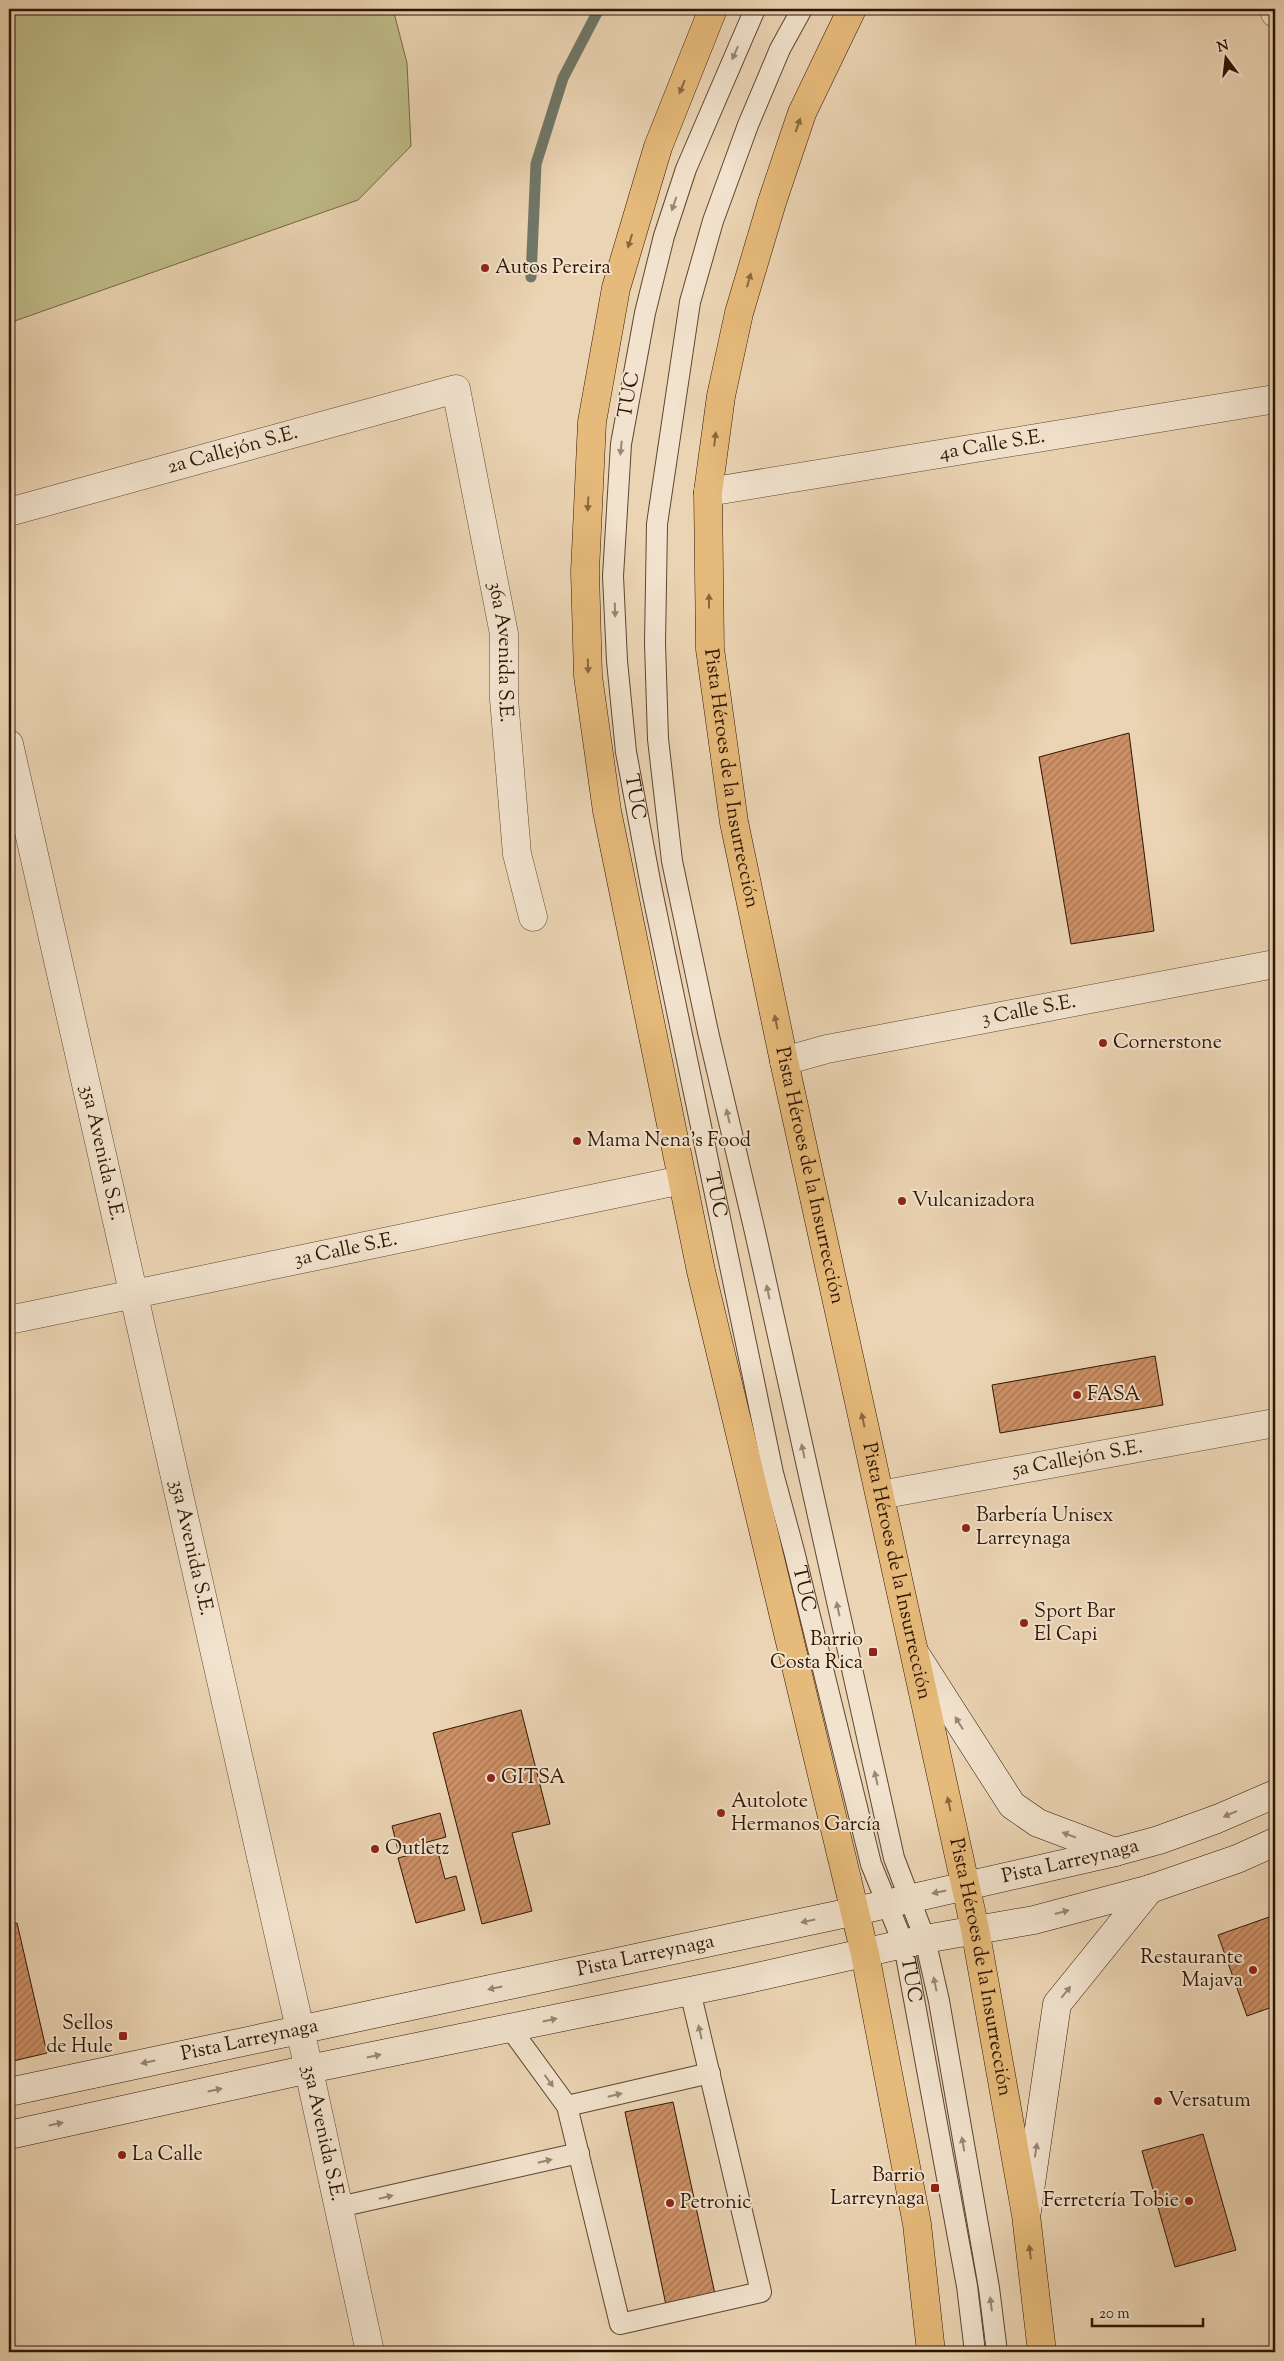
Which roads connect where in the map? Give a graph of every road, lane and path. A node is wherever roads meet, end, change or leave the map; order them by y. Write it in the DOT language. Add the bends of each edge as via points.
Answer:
graph roads {
  1 [pos="713,9"];
  2 [pos="755,9"];
  3 [pos="802,9"];
  4 [pos="852,9"];
  5 [pos="1274,9"];
  6 [pos="1275,13"];
  7 [pos="456,389"];
  8 [pos="1275,399"];
  9 [pos="708,492"];
  10 [pos="9,512"];
  11 [pos="9,744"];
  12 [pos="533,917"];
  13 [pos="1275,964"];
  14 [pos="784,1060"];
  15 [pos="682,1180"];
  16 [pos="134,1294"];
  17 [pos="9,1320"];
  18 [pos="1275,1423"];
  19 [pos="880,1495"];
  20 [pos="916,1655"];
  21 [pos="1275,1794"];
  22 [pos="1275,1842"];
  23 [pos="1115,1852"];
  24 [pos="966,1886"];
  25 [pos="1150,1889"];
  26 [pos="898,1901"];
  27 [pos="856,1911"];
  28 [pos="975,1929"];
  29 [pos="915,1942"];
  30 [pos="865,1954"];
  31 [pos="690,1991"];
  32 [pos="510,2028"];
  33 [pos="300,2029"];
  34 [pos="308,2069"];
  35 [pos="710,2073"];
  36 [pos="9,2092"];
  37 [pos="567,2106"];
  38 [pos="9,2135"];
  39 [pos="579,2153"];
  40 [pos="339,2207"];
  41 [pos="1026,2215"];
  42 [pos="370,2352"];
  43 [pos="931,2352"];
  44 [pos="975,2352"];
  45 [pos="997,2352"];
  46 [pos="1042,2352"];
  1 -- 15 [label="main road, one-way" via="658,147 616,288 592,422 585,572 588,676 607,811"];
  2 -- 26 [label="lane, TUC, one-way" via="686,169 664,236 645,313 622,444 613,576 617,661 626,752 651,886 773,1474 871,1864"];
  26 -- 3 [label="lane, TUC, one-way" via="894,1858 672,861 658,739 655,643 657,524 690,302 748,125 780,50"];
  9 -- 4 [label="main road, Pista Héroes de la Insurrección, one-way" via="725,378 739,313 772,202 802,113"];
  5 -- 6 [label="street"];
  7 -- 10 [label="street, 2a Callejón S.E."];
  7 -- 12 [label="street, 36a Avenida S.E." via="504,634 504,699 518,854"];
  8 -- 9 [label="street, 4a Calle S.E."];
  14 -- 9 [label="main road, Pista Héroes de la Insurrección, one-way" via="734,822 710,650"];
  11 -- 16 [label="street, 35a Avenida S.E."];
  13 -- 14 [label="street, 3 Calle S.E." via="827,1049"];
  19 -- 14 [label="main road, Pista Héroes de la Insurrección, one-way"];
  15 -- 16 [label="street, 3a Calle S.E."];
  15 -- 27 [label="main road" via="703,1281"];
  16 -- 17 [label="street, 3a Calle S.E."];
  16 -- 33 [label="street, 35a Avenida S.E."];
  18 -- 19 [label="street, 5a Callejón S.E."];
  19 -- 20 [label="main road, Pista Héroes de la Insurrección"];
  23 -- 20 [label="street, one-way" via="1038,1823 1012,1805"];
  24 -- 20 [label="main road, Pista Héroes de la Insurrección, one-way"];
  21 -- 23 [label="street, Pista Larreynaga, one-way" via="1159,1840"];
  22 -- 25 [label="street, Pista Larreynaga" via="1237,1859"];
  23 -- 24 [label="street, Pista Larreynaga"];
  24 -- 26 [label="street, Pista Larreynaga, one-way"];
  24 -- 28 [label="main road, Pista Héroes de la Insurrección"];
  28 -- 25 [label="street, Pista Larreynaga, one-way" via="1034,1920"];
  41 -- 25 [label="street, one-way" via="1057,2004"];
  26 -- 27 [label="street, Pista Larreynaga"];
  26 -- 29 [label="lane, TUC"];
  27 -- 30 [label="main road"];
  27 -- 33 [label="street, Pista Larreynaga, one-way"];
  28 -- 29 [label="street, Pista Larreynaga"];
  28 -- 41 [label="main road, Pista Héroes de la Insurrección"];
  29 -- 30 [label="street, Pista Larreynaga"];
  29 -- 44 [label="lane, TUC"];
  45 -- 29 [label="lane, TUC, one-way" via="989,2288 941,2016"];
  30 -- 31 [label="street, Pista Larreynaga"];
  30 -- 43 [label="main road" via="917,2224"];
  32 -- 31 [label="street, Pista Larreynaga, one-way"];
  35 -- 31 [label="lane, one-way"];
  34 -- 32 [label="street, Pista Larreynaga, one-way"];
  32 -- 37 [label="lane, one-way"];
  33 -- 34 [label="street, 35a Avenida S.E."];
  33 -- 36 [label="street, Pista Larreynaga, one-way"];
  38 -- 34 [label="street, Pista Larreynaga, one-way"];
  34 -- 40 [label="street, 35a Avenida S.E."];
  37 -- 35 [label="lane, one-way"];
  35 -- 39 [label="lane" via="762,2292 620,2324"];
  37 -- 39 [label="lane"];
  40 -- 39 [label="lane, one-way"];
  40 -- 42 [label="street, 35a Avenida S.E."];
  46 -- 41 [label="main road, Pista Héroes de la Insurrección, one-way"];
}
